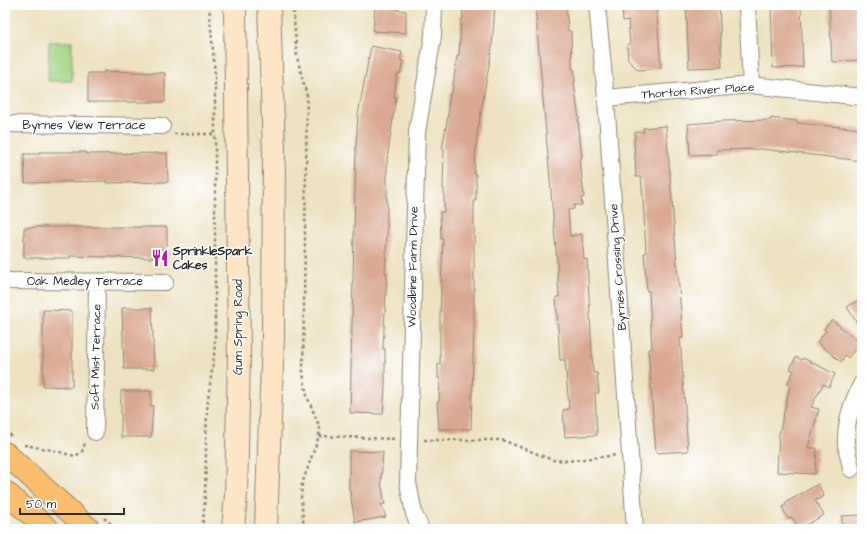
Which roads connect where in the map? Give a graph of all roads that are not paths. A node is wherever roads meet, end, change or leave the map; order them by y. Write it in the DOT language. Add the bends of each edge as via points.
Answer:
graph roads {
  1 [pos="235,5"];
  2 [pos="269,5"];
  3 [pos="434,5"];
  4 [pos="597,5"];
  5 [pos="746,5"];
  6 [pos="751,85"];
  7 [pos="862,97"];
  8 [pos="606,98"];
  9 [pos="5,124"];
  10 [pos="168,126"];
  11 [pos="5,281"];
  12 [pos="97,282"];
  13 [pos="165,282"];
  14 [pos="862,383"];
  15 [pos="90,435"];
  16 [pos="11,455"];
  17 [pos="851,469"];
  18 [pos="5,492"];
  19 [pos="48,529"];
  20 [pos="90,529"];
  21 [pos="233,529"];
  22 [pos="266,529"];
  23 [pos="421,529"];
  24 [pos="635,529"];
  1 -- 21 [label="main road, Gum Spring Road" via="239,362"];
  2 -- 22 [label="main road" via="274,151 273,337"];
  3 -- 23 [label="street, Woodbine Farm Drive" via="433,36 417,132 408,440 408,483 414,514"];
  4 -- 8 [label="street, Byrnes Crossing Drive"];
  5 -- 6 [label="street"];
  6 -- 7 [label="street, Thorton River Place"];
  6 -- 8 [label="street, Thorton River Place"];
  8 -- 24 [label="street, Byrnes Crossing Drive"];
  9 -- 10 [label="street, Byrnes View Terrace"];
  11 -- 12 [label="street, Oak Medley Terrace"];
  12 -- 13 [label="street, Oak Medley Terrace"];
  12 -- 15 [label="street, Soft Mist Terrace"];
  14 -- 17 [label="street" via="853,401 846,444"];
  16 -- 20 [label="main road"];
  18 -- 19 [label="main road"];
}
